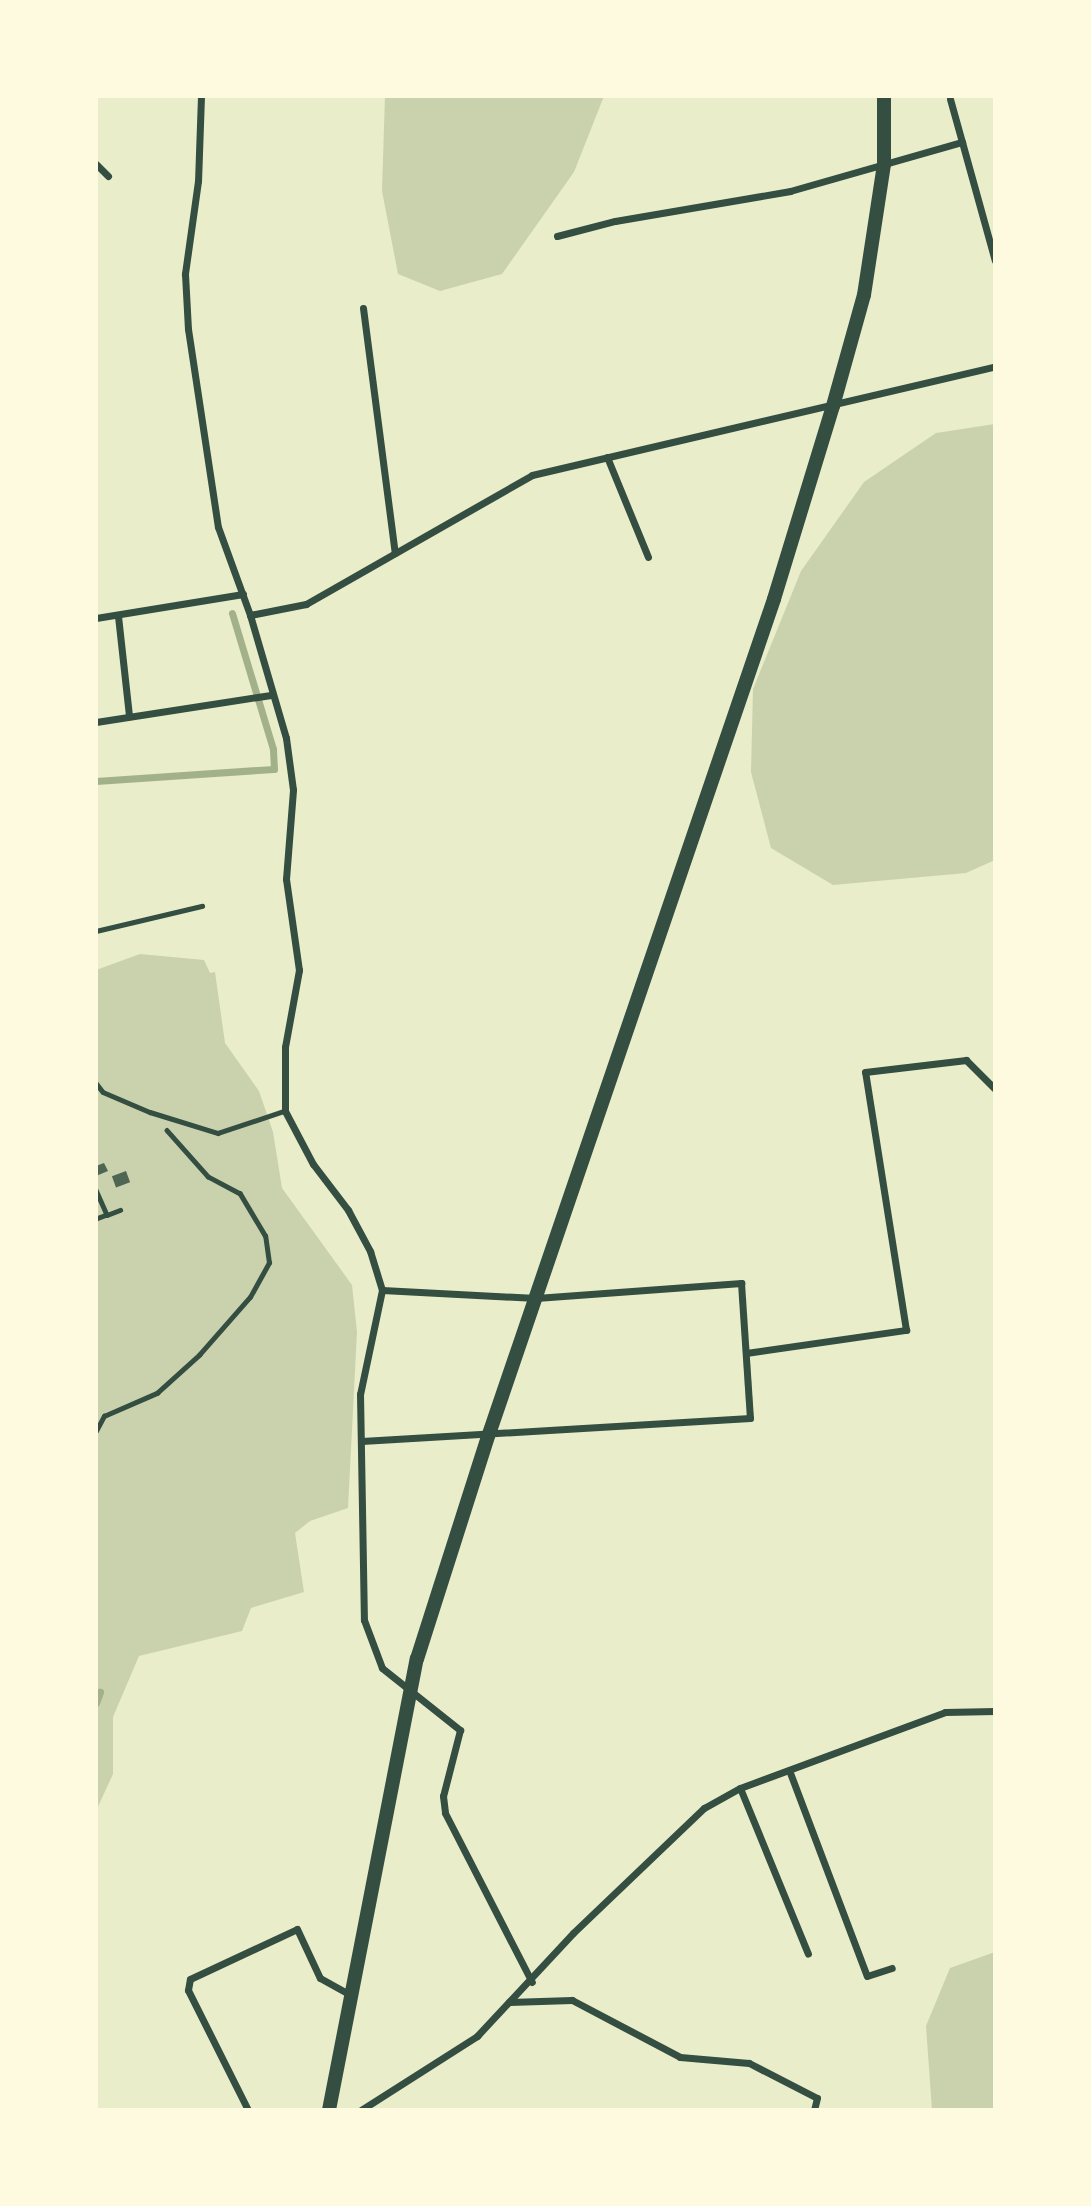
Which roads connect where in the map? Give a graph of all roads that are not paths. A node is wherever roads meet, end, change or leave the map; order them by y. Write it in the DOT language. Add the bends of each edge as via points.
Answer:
graph roads {
  1 [pos="201,96"];
  2 [pos="884,96"];
  3 [pos="950,99"];
  4 [pos="962,142"];
  5 [pos="96,164"];
  6 [pos="884,164"];
  7 [pos="108,176"];
  8 [pos="557,236"];
  9 [pos="995,261"];
  10 [pos="363,308"];
  11 [pos="995,366"];
  12 [pos="833,406"];
  13 [pos="607,457"];
  14 [pos="395,553"];
  15 [pos="648,557"];
  16 [pos="243,594"];
  17 [pos="250,615"];
  18 [pos="118,616"];
  19 [pos="96,618"];
  20 [pos="271,695"];
  21 [pos="129,716"];
  22 [pos="96,722"];
  23 [pos="202,906"];
  24 [pos="96,930"];
  25 [pos="96,1083"];
  26 [pos="995,1089"];
  27 [pos="285,1111"];
  28 [pos="382,1290"];
  29 [pos="536,1298"];
  30 [pos="746,1353"];
  31 [pos="489,1434"];
  32 [pos="362,1441"];
  33 [pos="995,1712"];
  34 [pos="789,1770"];
  35 [pos="740,1788"];
  36 [pos="808,1954"];
  37 [pos="892,1968"];
  38 [pos="532,1982"];
  39 [pos="352,1995"];
  40 [pos="509,2002"];
  41 [pos="248,2110"];
  42 [pos="329,2110"];
  43 [pos="361,2110"];
  44 [pos="814,2110"];
  1 -- 16 [label="street" via="198,181 185,274 188,329 218,527"];
  2 -- 6 [label="main road"];
  3 -- 4 [label="street"];
  4 -- 6 [label="street"];
  4 -- 9 [label="street"];
  5 -- 7 [label="street"];
  6 -- 8 [label="street" via="790,191 615,221"];
  6 -- 12 [label="main road" via="864,295"];
  10 -- 14 [label="street"];
  11 -- 12 [label="street"];
  12 -- 13 [label="street"];
  12 -- 29 [label="main road" via="774,599"];
  13 -- 14 [label="street" via="532,475"];
  13 -- 15 [label="street"];
  14 -- 17 [label="street" via="306,604"];
  16 -- 17 [label="street"];
  16 -- 18 [label="street"];
  17 -- 20 [label="street"];
  18 -- 19 [label="street"];
  18 -- 21 [label="street"];
  20 -- 21 [label="street"];
  20 -- 27 [label="street" via="286,737 293,790 286,879 299,970 285,1047"];
  21 -- 22 [label="street"];
  23 -- 24 [label="lane"];
  25 -- 27 [label="lane" via="103,1092 150,1112 218,1132"];
  26 -- 30 [label="street" via="966,1060 865,1072 906,1330"];
  27 -- 28 [label="street" via="313,1164 348,1210 370,1251"];
  28 -- 29 [label="street"];
  28 -- 32 [label="street" via="360,1394"];
  29 -- 30 [label="street" via="741,1283"];
  29 -- 31 [label="main road"];
  30 -- 31 [label="street" via="750,1418"];
  31 -- 32 [label="street"];
  31 -- 39 [label="main road" via="418,1659"];
  32 -- 38 [label="street" via="364,1620 382,1668 460,1730 443,1796 445,1813"];
  33 -- 34 [label="street" via="945,1712"];
  34 -- 35 [label="street"];
  34 -- 37 [label="street" via="867,1976"];
  35 -- 36 [label="street"];
  35 -- 38 [label="street" via="704,1808 673,1836 573,1933"];
  38 -- 40 [label="street"];
  39 -- 41 [label="street" via="320,1978 297,1929 190,1979 188,1990"];
  39 -- 42 [label="main road"];
  40 -- 43 [label="street" via="477,2036"];
  40 -- 44 [label="street" via="572,2000 680,2057 749,2063 817,2098"];
}
